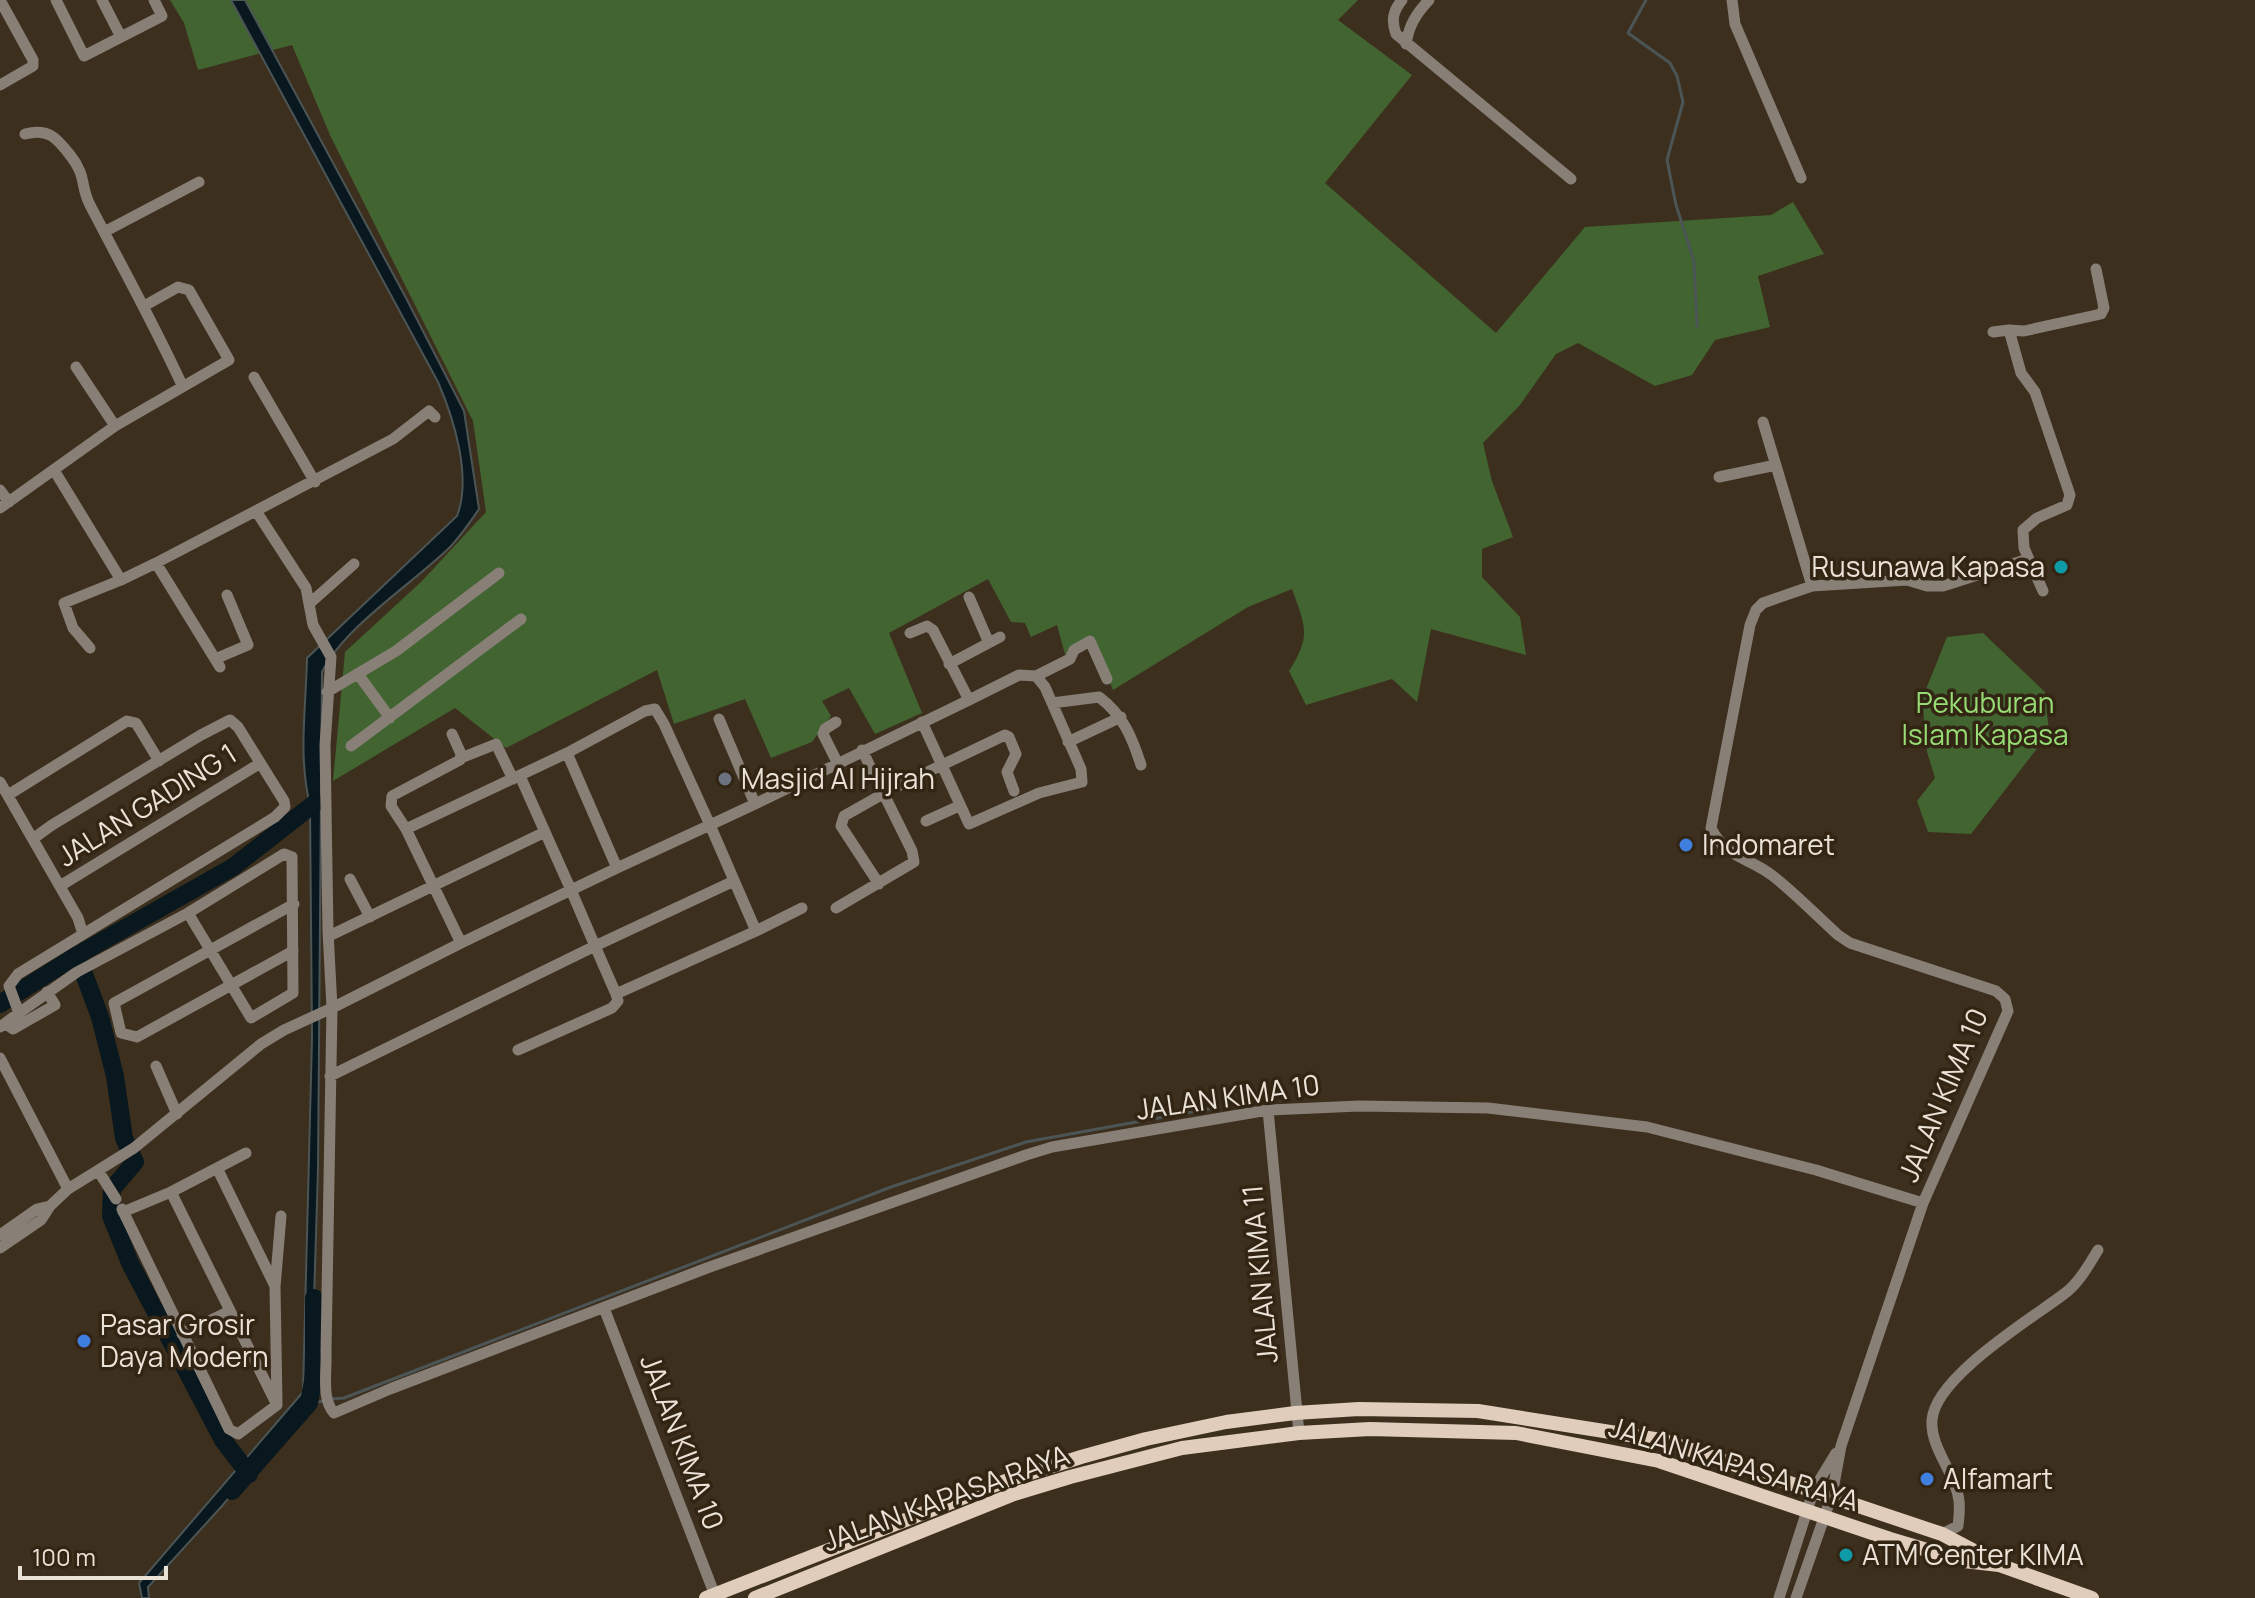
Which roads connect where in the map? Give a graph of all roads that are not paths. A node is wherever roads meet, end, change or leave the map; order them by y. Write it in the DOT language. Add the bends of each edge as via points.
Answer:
graph roads {
  1 [pos="0,0"];
  2 [pos="56,0"];
  3 [pos="102,0"];
  4 [pos="154,0"];
  5 [pos="1402,0"];
  6 [pos="1429,0"];
  7 [pos="1732,0"];
  8 [pos="5,20"];
  9 [pos="121,37"];
  10 [pos="1406,44"];
  11 [pos="0,85"];
  12 [pos="25,134"];
  13 [pos="1801,178"];
  14 [pos="1571,179"];
  15 [pos="199,182"];
  16 [pos="104,232"];
  17 [pos="2096,269"];
  18 [pos="144,306"];
  19 [pos="2009,330"];
  20 [pos="1993,332"];
  21 [pos="76,367"];
  22 [pos="254,377"];
  23 [pos="182,385"];
  24 [pos="435,417"];
  25 [pos="1763,422"];
  26 [pos="115,426"];
  27 [pos="1776,465"];
  28 [pos="54,470"];
  29 [pos="1719,477"];
  30 [pos="315,482"];
  31 [pos="0,490"];
  32 [pos="4,505"];
  33 [pos="256,511"];
  34 [pos="2028,559"];
  35 [pos="156,563"];
  36 [pos="354,564"];
  37 [pos="499,573"];
  38 [pos="121,580"];
  39 [pos="1812,586"];
  40 [pos="2043,591"];
  41 [pos="227,595"];
  42 [pos="969,597"];
  43 [pos="309,604"];
  44 [pos="521,619"];
  45 [pos="910,633"];
  46 [pos="90,648"];
  47 [pos="949,664"];
  48 [pos="358,674"];
  49 [pos="1036,676"];
  50 [pos="1107,679"];
  51 [pos="327,692"];
  52 [pos="969,700"];
  53 [pos="1052,703"];
  54 [pos="1121,717"];
  55 [pos="390,718"];
  56 [pos="719,719"];
  57 [pos="836,722"];
  58 [pos="922,722"];
  59 [pos="452,734"];
  60 [pos="1068,742"];
  61 [pos="351,746"];
  62 [pos="862,750"];
  63 [pos="567,753"];
  64 [pos="461,758"];
  65 [pos="159,761"];
  66 [pos="837,762"];
  67 [pos="259,764"];
  68 [pos="1141,765"];
  69 [pos="942,766"];
  70 [pos="517,778"];
  71 [pos="0,782"];
  72 [pos="898,786"];
  73 [pos="1014,791"];
  74 [pos="883,794"];
  75 [pos="8,795"];
  76 [pos="755,804"];
  77 [pos="959,806"];
  78 [pos="926,821"];
  79 [pos="710,825"];
  80 [pos="406,829"];
  81 [pos="545,832"];
  82 [pos="34,838"];
  83 [pos="617,868"];
  84 [pos="350,879"];
  85 [pos="734,881"];
  86 [pos="435,884"];
  87 [pos="879,884"];
  88 [pos="60,886"];
  89 [pos="571,890"];
  90 [pos="294,904"];
  91 [pos="802,908"];
  92 [pos="836,908"];
  93 [pos="188,913"];
  94 [pos="370,917"];
  95 [pos="756,931"];
  96 [pos="83,934"];
  97 [pos="329,936"];
  98 [pos="461,943"];
  99 [pos="595,946"];
  100 [pos="293,951"];
  101 [pos="210,953"];
  102 [pos="230,986"];
  103 [pos="47,992"];
  104 [pos="616,994"];
  105 [pos="17,1009"];
  106 [pos="328,1010"];
  107 [pos="3,1026"];
  108 [pos="518,1050"];
  109 [pos="0,1058"];
  110 [pos="156,1066"];
  111 [pos="330,1076"];
  112 [pos="1268,1110"];
  113 [pos="177,1114"];
  114 [pos="246,1153"];
  115 [pos="217,1168"];
  116 [pos="99,1172"];
  117 [pos="68,1189"];
  118 [pos="171,1192"];
  119 [pos="1923,1203"];
  120 [pos="50,1206"];
  121 [pos="120,1207"];
  122 [pos="281,1216"];
  123 [pos="0,1235"];
  124 [pos="0,1248"];
  125 [pos="2098,1250"];
  126 [pos="275,1287"];
  127 [pos="604,1308"];
  128 [pos="230,1311"];
  129 [pos="182,1334"];
  130 [pos="277,1405"];
  131 [pos="1295,1413"];
  132 [pos="1299,1433"];
  133 [pos="1841,1446"];
  134 [pos="1814,1489"];
  135 [pos="1832,1495"];
  136 [pos="1805,1511"];
  137 [pos="1823,1518"];
  138 [pos="1958,1526"];
  139 [pos="1942,1534"];
  140 [pos="1965,1545"];
  141 [pos="1999,1565"];
  142 [pos="712,1597"];
  143 [pos="755,1598"];
  144 [pos="1779,1598"];
  145 [pos="1796,1598"];
  146 [pos="2092,1598"];
  1 -- 8 [label="street"];
  2 -- 9 [label="street" via="84,56"];
  3 -- 9 [label="street"];
  4 -- 9 [label="street" via="162,16"];
  5 -- 10 [label="street" via="1392,23"];
  6 -- 10 [label="street" via="1415,15"];
  7 -- 13 [label="street" via="1735,24"];
  8 -- 11 [label="street" via="33,66"];
  10 -- 14 [label="street"];
  12 -- 16 [label="street" via="45,131 68,151 82,171 86,198"];
  15 -- 16 [label="street"];
  16 -- 18 [label="street"];
  17 -- 19 [label="street" via="2101,314"];
  18 -- 23 [label="street"];
  18 -- 23 [label="street" via="178,287 189,290 229,360"];
  19 -- 20 [label="street"];
  19 -- 34 [label="street" via="2070,495 2067,505 2023,530"];
  21 -- 26 [label="street"];
  22 -- 30 [label="street"];
  23 -- 26 [label="street"];
  24 -- 30 [label="street" via="429,411 393,439"];
  25 -- 27 [label="street"];
  26 -- 28 [label="street"];
  27 -- 29 [label="street"];
  27 -- 39 [label="street"];
  28 -- 32 [label="street"];
  28 -- 38 [label="street"];
  30 -- 33 [label="street"];
  31 -- 32 [label="street"];
  33 -- 35 [label="street"];
  33 -- 43 [label="street" via="306,588"];
  34 -- 39 [label="street, JALAN KIMA 10" via="1943,586 1907,580"];
  34 -- 40 [label="street"];
  35 -- 38 [label="street"];
  35 -- 41 [label="street" via="217,663 248,645"];
  36 -- 43 [label="street"];
  37 -- 48 [label="street"];
  38 -- 46 [label="street" via="64,605 72,626"];
  39 -- 119 [label="street, JALAN KIMA 10" via="1756,610 1711,828 1727,851 1773,876 1850,943 1996,991 2005,999 2008,1011"];
  42 -- 47 [label="street" via="994,640"];
  43 -- 51 [label="street" via="313,625 331,657"];
  44 -- 55 [label="street"];
  45 -- 47 [label="street" via="930,627"];
  47 -- 52 [label="street"];
  48 -- 51 [label="street"];
  48 -- 55 [label="street"];
  49 -- 50 [label="street" via="1070,659 1074,650 1090,641"];
  49 -- 52 [label="street" via="1019,675"];
  49 -- 53 [label="street"];
  51 -- 97 [label="street"];
  52 -- 58 [label="street"];
  53 -- 54 [label="street" via="1099,697"];
  53 -- 60 [label="street"];
  54 -- 60 [label="street"];
  54 -- 68 [label="street"];
  55 -- 61 [label="street"];
  56 -- 76 [label="street"];
  57 -- 66 [label="street" via="823,734"];
  58 -- 62 [label="street"];
  58 -- 69 [label="street"];
  59 -- 64 [label="street"];
  60 -- 77 [label="street" via="1081,769 1080,784 1039,793 972,824"];
  62 -- 66 [label="street"];
  62 -- 74 [label="street"];
  63 -- 70 [label="street"];
  63 -- 79 [label="street" via="655,709"];
  63 -- 83 [label="street"];
  64 -- 70 [label="street" via="496,744"];
  64 -- 80 [label="street" via="392,796 391,806"];
  65 -- 67 [label="street" via="230,720"];
  65 -- 75 [label="street" via="136,723 127,721"];
  65 -- 82 [label="street"];
  66 -- 76 [label="street"];
  67 -- 88 [label="street, JALAN GADING 1"];
  67 -- 96 [label="street" via="284,801 282,811"];
  69 -- 72 [label="street"];
  69 -- 73 [label="street" via="1008,735 1016,754 1007,772"];
  69 -- 77 [label="street"];
  70 -- 80 [label="street"];
  70 -- 81 [label="street"];
  71 -- 75 [label="street"];
  74 -- 87 [label="street" via="914,857 911,866"];
  74 -- 87 [label="street" via="844,816 841,826"];
  75 -- 82 [label="street"];
  76 -- 79 [label="street"];
  77 -- 78 [label="street"];
  79 -- 83 [label="street"];
  79 -- 85 [label="street"];
  80 -- 86 [label="street"];
  81 -- 86 [label="street"];
  81 -- 89 [label="street"];
  82 -- 88 [label="street"];
  83 -- 89 [label="street"];
  84 -- 94 [label="street"];
  85 -- 95 [label="street"];
  85 -- 99 [label="street"];
  86 -- 94 [label="street"];
  86 -- 98 [label="street"];
  87 -- 92 [label="street"];
  88 -- 96 [label="street"];
  89 -- 98 [label="street"];
  89 -- 99 [label="street"];
  90 -- 93 [label="street" via="292,857 284,854"];
  90 -- 100 [label="street"];
  90 -- 101 [label="street"];
  91 -- 95 [label="street"];
  93 -- 101 [label="street"];
  93 -- 103 [label="street"];
  94 -- 97 [label="street"];
  95 -- 104 [label="street"];
  96 -- 105 [label="street" via="18,974 9,986"];
  97 -- 106 [label="street"];
  98 -- 106 [label="street"];
  99 -- 104 [label="street"];
  99 -- 111 [label="street"];
  100 -- 102 [label="street"];
  100 -- 102 [label="street" via="293,993 251,1018"];
  101 -- 102 [label="street"];
  101 -- 102 [label="street" via="114,1003 121,1033 137,1037"];
  103 -- 105 [label="street"];
  103 -- 107 [label="street" via="55,1005 13,1029"];
  104 -- 108 [label="street" via="612,1008"];
  105 -- 107 [label="street"];
  106 -- 111 [label="street"];
  106 -- 113 [label="street" via="261,1044"];
  109 -- 117 [label="street"];
  110 -- 113 [label="street"];
  111 -- 127 [label="street, JALAN KIMA 10" via="328,1403 336,1413"];
  112 -- 119 [label="street, JALAN KIMA 10" via="1488,1108 1647,1127"];
  112 -- 127 [label="street, JALAN KIMA 10" via="1039,1151"];
  112 -- 131 [label="street, JALAN KIMA 11"];
  113 -- 116 [label="street"];
  114 -- 115 [label="street"];
  115 -- 118 [label="street"];
  115 -- 126 [label="street"];
  116 -- 117 [label="street"];
  116 -- 121 [label="street"];
  117 -- 120 [label="street"];
  118 -- 121 [label="street"];
  118 -- 128 [label="street"];
  119 -- 133 [label="street, JALAN KIMA 10"];
  120 -- 123 [label="street"];
  120 -- 124 [label="street" via="41,1220"];
  121 -- 129 [label="street"];
  122 -- 126 [label="street"];
  125 -- 138 [label="street" via="2066,1293 2009,1333 1939,1397 1932,1422 1957,1491"];
  126 -- 130 [label="street"];
  127 -- 142 [label="street, JALAN KIMA 10"];
  128 -- 129 [label="street"];
  128 -- 130 [label="street"];
  129 -- 130 [label="street" via="232,1432 246,1430"];
  131 -- 132 [label="street, JALAN KIMA 11"];
  131 -- 134 [label="main road" via="1478,1411 1561,1422 1661,1440"];
  131 -- 142 [label="main road" via="1146,1439 1051,1466"];
  132 -- 136 [label="main road, JALAN KAPASA RAYA" via="1516,1433 1659,1461"];
  132 -- 143 [label="main road, JALAN KAPASA RAYA" via="1182,1448 1070,1477 1014,1494"];
  133 -- 134 [label="street, JALAN KIMA 10"];
  133 -- 135 [label="street, JALAN KIMA 10"];
  134 -- 135 [label="main road"];
  134 -- 136 [label="street, JALAN KIMA 10"];
  135 -- 137 [label="street, JALAN KIMA 10"];
  135 -- 139 [label="main road"];
  136 -- 137 [label="main road, JALAN KAPASA RAYA"];
  136 -- 144 [label="street, JALAN KIMA 10"];
  137 -- 141 [label="main road, JALAN KAPASA RAYA" via="1964,1561"];
  137 -- 145 [label="street, JALAN KIMA 10"];
  138 -- 139 [label="street"];
  138 -- 140 [label="street"];
  139 -- 140 [label="main road"];
  140 -- 141 [label="main road"];
  141 -- 146 [label="main road, JALAN KAPASA RAYA"];
}
